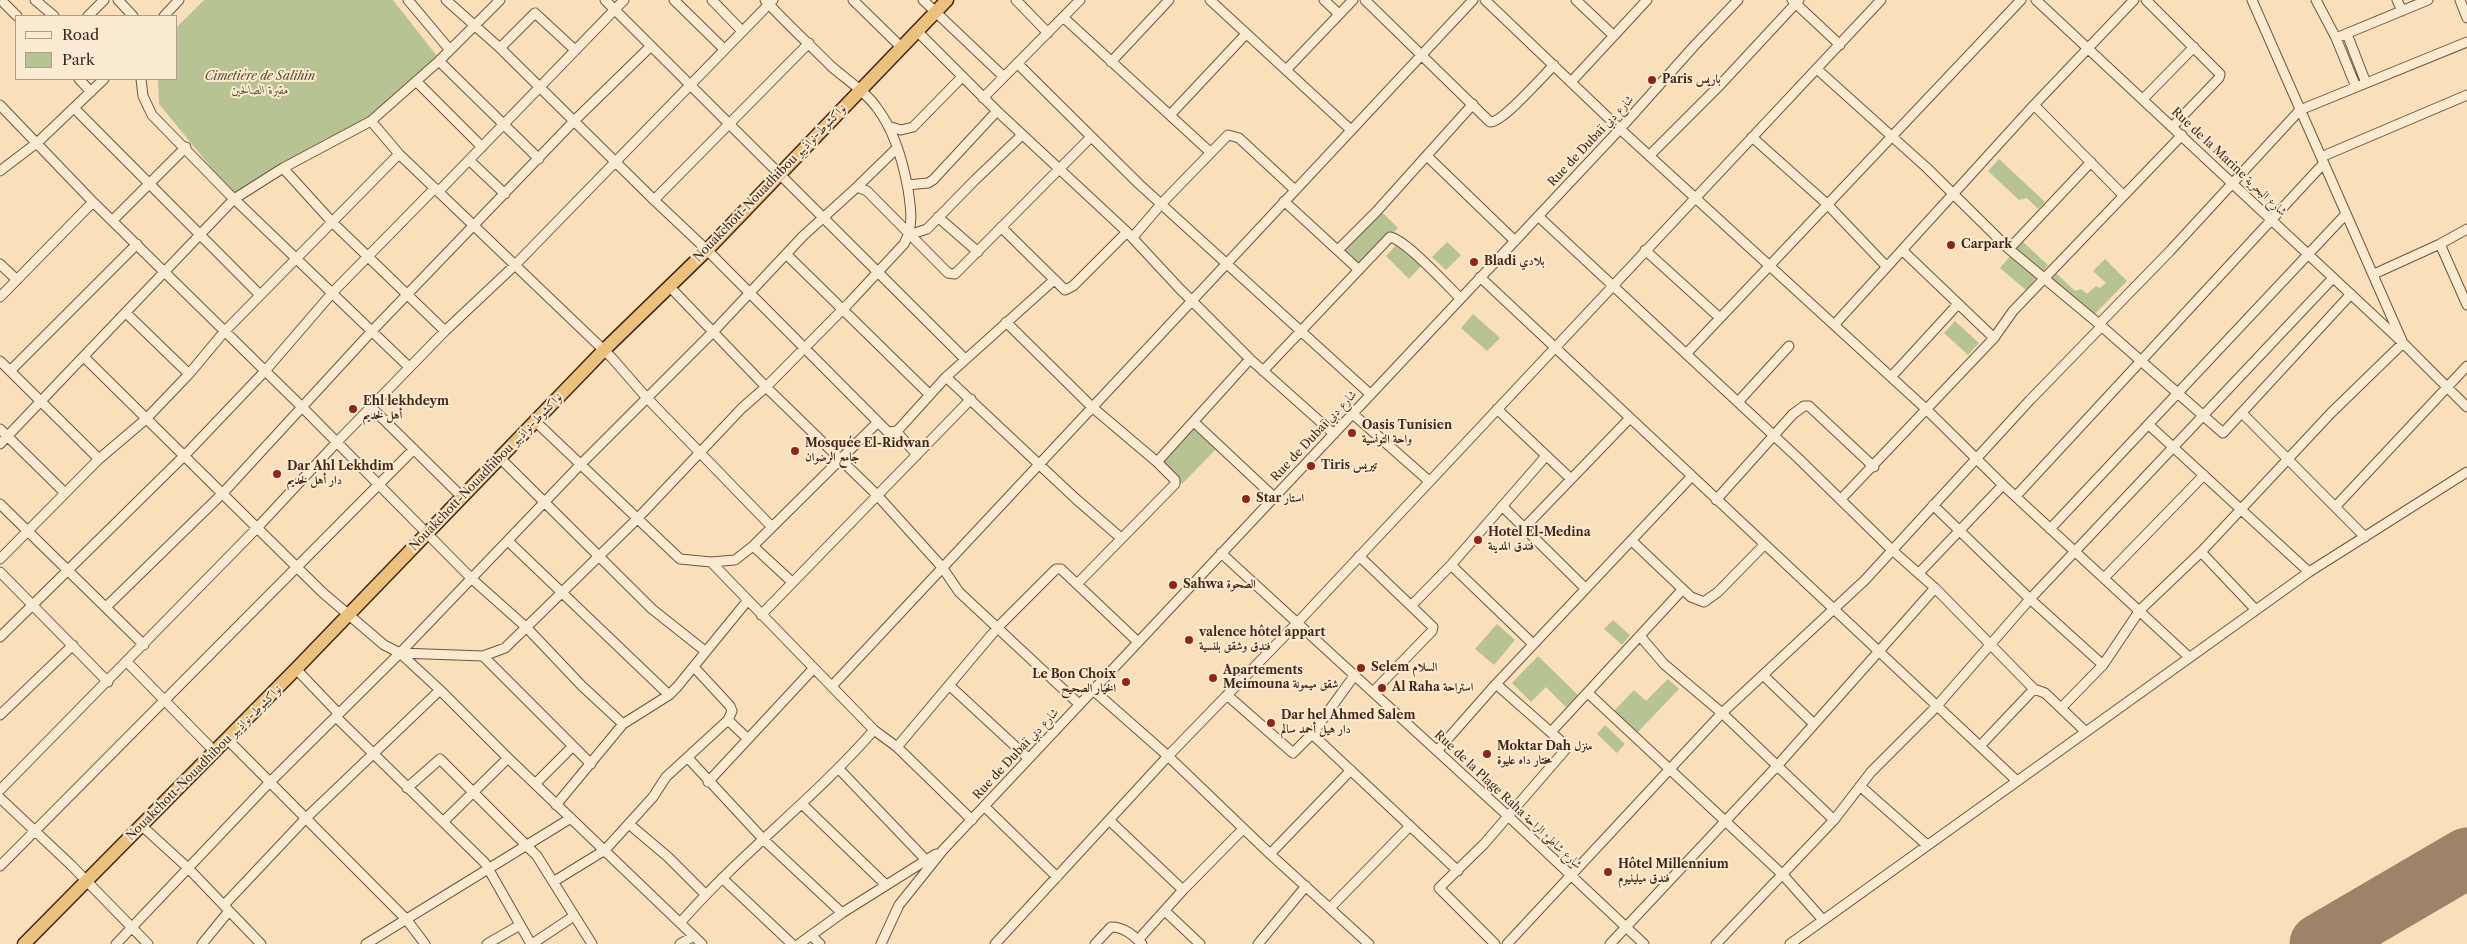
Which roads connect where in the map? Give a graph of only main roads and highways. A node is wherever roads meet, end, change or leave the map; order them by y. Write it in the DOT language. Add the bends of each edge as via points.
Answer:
graph roads {
  1 [pos="947,0"];
  2 [pos="24,944"];
  1 -- 2 [label="highway, Nouakchott-Nouadhibou نواكشوط-نواذيبو" via="707,250 604,350"];
}
